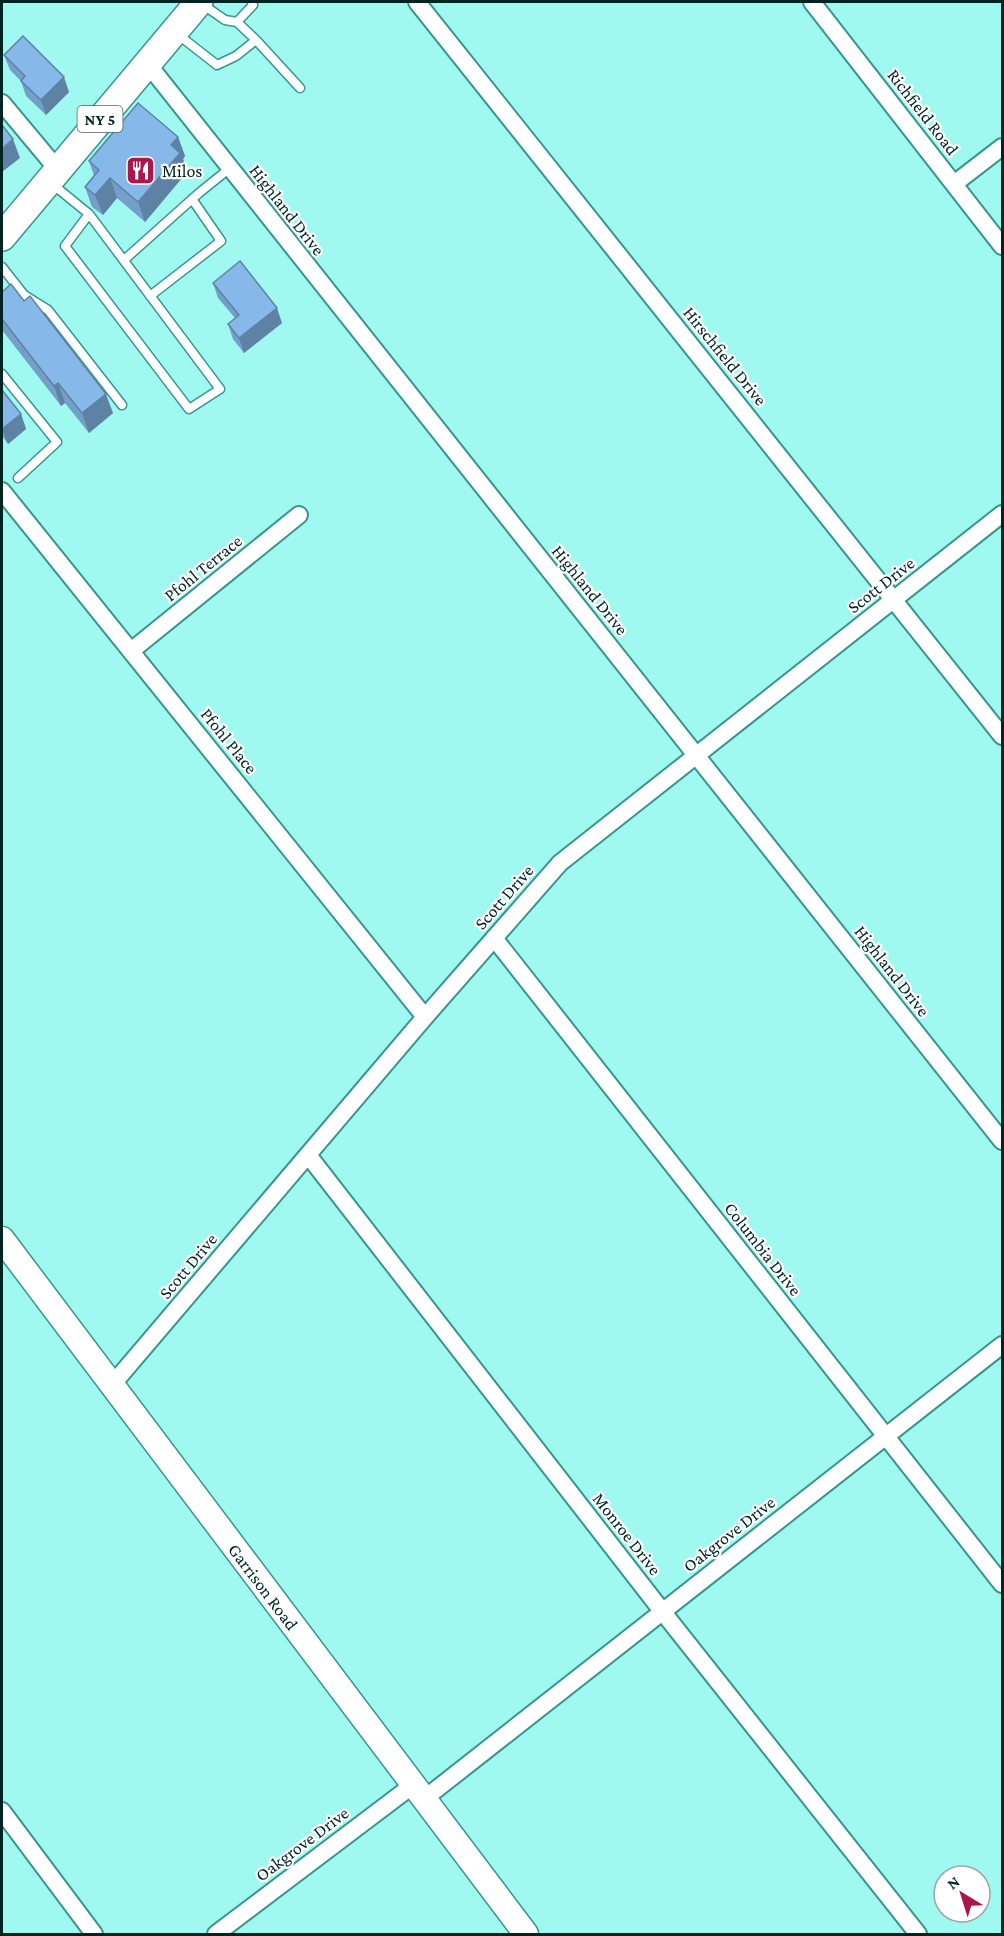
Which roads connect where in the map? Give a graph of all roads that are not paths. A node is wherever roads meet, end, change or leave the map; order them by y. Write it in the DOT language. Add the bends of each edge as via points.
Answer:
graph roads {
  1 [pos="199,2"];
  2 [pos="252,2"];
  3 [pos="417,2"];
  4 [pos="812,2"];
  5 [pos="237,22"];
  6 [pos="174,31"];
  7 [pos="256,39"];
  8 [pos="147,63"];
  9 [pos="300,88"];
  10 [pos="2,103"];
  11 [pos="1002,147"];
  12 [pos="230,168"];
  13 [pos="53,175"];
  14 [pos="954,184"];
  15 [pos="192,199"];
  16 [pos="89,214"];
  17 [pos="3,231"];
  18 [pos="1002,246"];
  19 [pos="124,260"];
  20 [pos="2,267"];
  21 [pos="150,296"];
  22 [pos="2,374"];
  23 [pos="122,405"];
  24 [pos="18,478"];
  25 [pos="2,491"];
  26 [pos="1002,514"];
  27 [pos="299,515"];
  28 [pos="895,599"];
  29 [pos="131,651"];
  30 [pos="1002,735"];
  31 [pos="696,755"];
  32 [pos="494,938"];
  33 [pos="425,1017"];
  34 [pos="1002,1141"];
  35 [pos="308,1155"];
  36 [pos="2,1239"];
  37 [pos="1002,1345"];
  38 [pos="112,1386"];
  39 [pos="885,1436"];
  40 [pos="1002,1584"];
  41 [pos="662,1611"];
  42 [pos="418,1792"];
  43 [pos="2,1811"];
  44 [pos="94,1935"];
  45 [pos="216,1935"];
  46 [pos="525,1935"];
  47 [pos="918,1935"];
  1 -- 5 [label="lane" via="225,20"];
  1 -- 6 [label="main road, NY 5"];
  2 -- 5 [label="lane"];
  3 -- 28 [label="street, Hirschfield Drive"];
  4 -- 14 [label="street, Richfield Road"];
  5 -- 7 [label="lane"];
  6 -- 7 [label="lane" via="217,65 236,56"];
  6 -- 8 [label="main road, NY 5"];
  7 -- 9 [label="lane"];
  8 -- 12 [label="street, Highland Drive"];
  8 -- 13 [label="main road, NY 5"];
  10 -- 13 [label="street"];
  11 -- 14 [label="street"];
  12 -- 15 [label="lane"];
  12 -- 31 [label="street, Highland Drive"];
  13 -- 16 [label="lane"];
  13 -- 17 [label="main road, NY 5"];
  14 -- 18 [label="street, Richfield Road"];
  15 -- 19 [label="lane"];
  15 -- 21 [label="lane" via="221,241"];
  16 -- 19 [label="lane"];
  16 -- 21 [label="lane" via="65,246 189,409 220,390"];
  19 -- 21 [label="lane"];
  20 -- 23 [label="lane" via="24,295 48,310"];
  22 -- 24 [label="lane" via="57,442"];
  25 -- 29 [label="street, Pfohl Place"];
  26 -- 28 [label="street, Scott Drive"];
  27 -- 29 [label="street, Pfohl Terrace"];
  28 -- 30 [label="street, Hirschfield Drive"];
  28 -- 31 [label="street, Scott Drive"];
  29 -- 33 [label="street, Pfohl Place"];
  31 -- 32 [label="street, Scott Drive" via="560,863"];
  31 -- 34 [label="street, Highland Drive"];
  32 -- 33 [label="street, Scott Drive"];
  32 -- 39 [label="street, Columbia Drive"];
  33 -- 35 [label="street, Scott Drive"];
  35 -- 38 [label="street, Scott Drive"];
  35 -- 41 [label="street, Monroe Drive"];
  36 -- 38 [label="street, Garrison Road"];
  37 -- 39 [label="street, Oakgrove Drive"];
  38 -- 42 [label="street, Garrison Road"];
  39 -- 40 [label="street, Columbia Drive"];
  39 -- 41 [label="street, Oakgrove Drive"];
  41 -- 42 [label="street, Oakgrove Drive"];
  41 -- 47 [label="street, Monroe Drive"];
  42 -- 45 [label="street, Oakgrove Drive"];
  42 -- 46 [label="street, Garrison Road"];
  43 -- 44 [label="street"];
}
